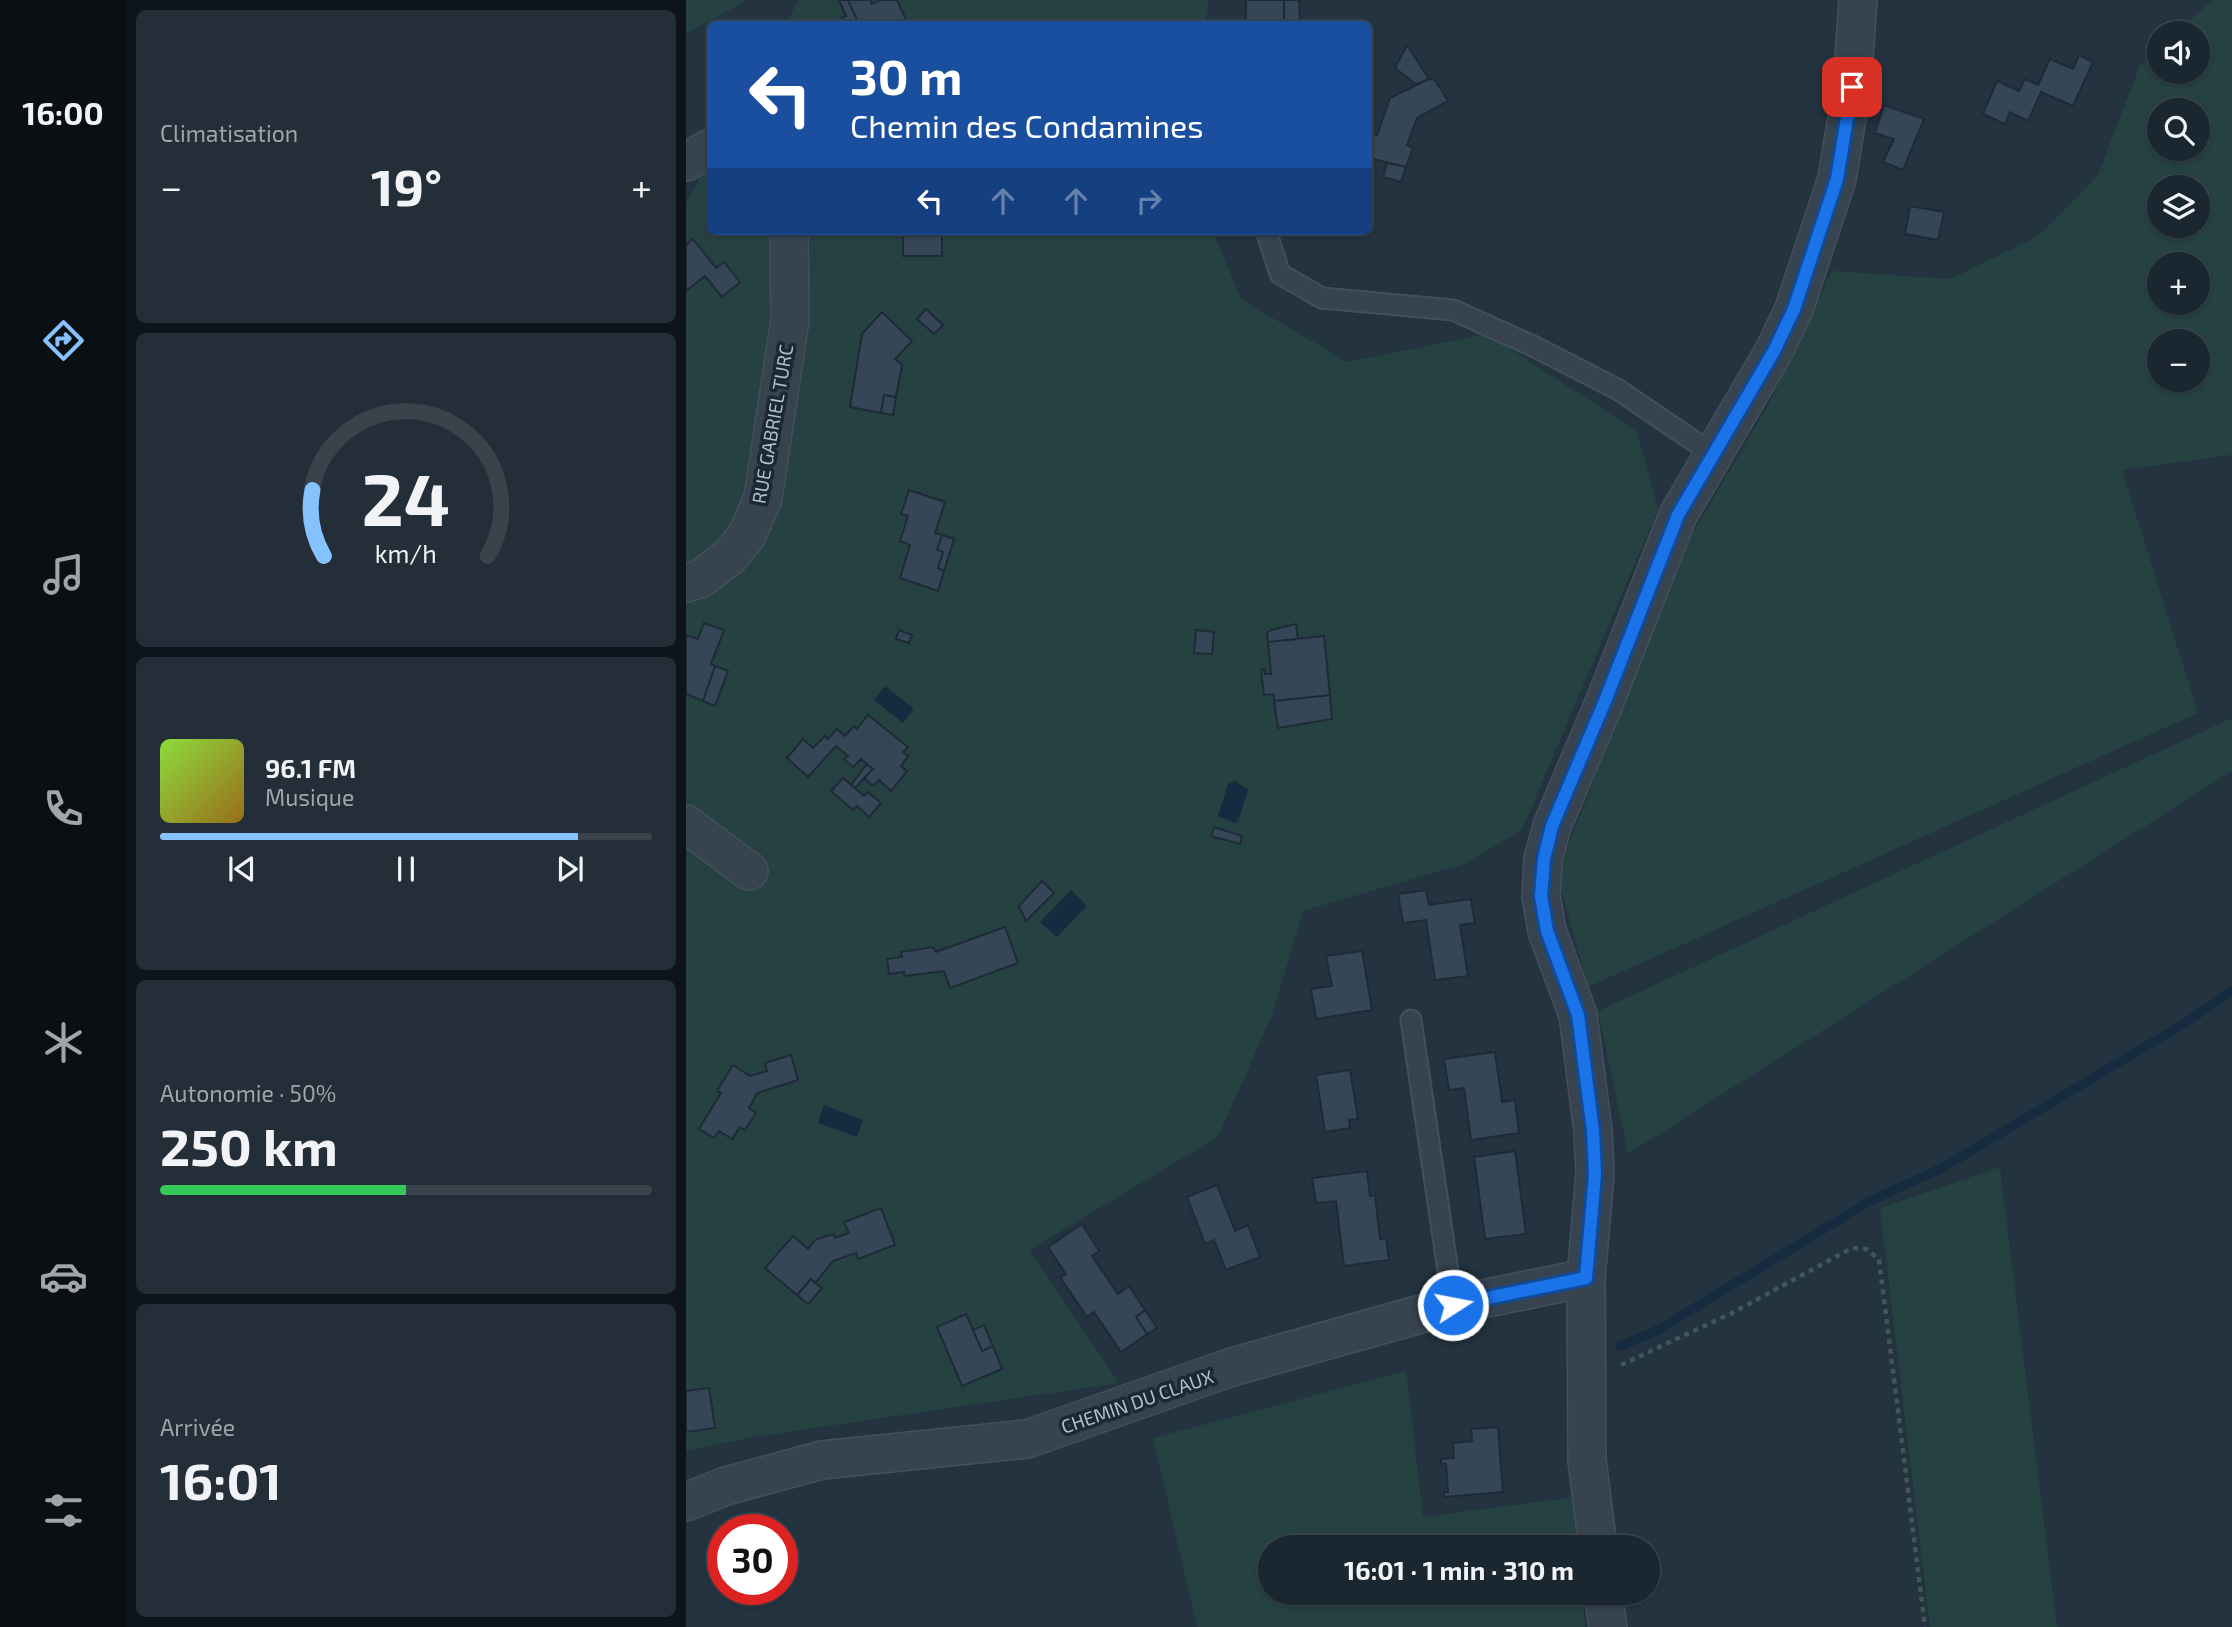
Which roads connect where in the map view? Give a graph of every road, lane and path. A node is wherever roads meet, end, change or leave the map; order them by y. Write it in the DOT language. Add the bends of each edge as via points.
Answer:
graph roads {
  1 [pos="1858,0"];
  2 [pos="707,151"];
  3 [pos="686,162"];
  4 [pos="789,235"];
  5 [pos="1267,235"];
  6 [pos="1713,454"];
  7 [pos="686,583"];
  8 [pos="686,824"];
  9 [pos="749,871"];
  10 [pos="1411,1020"];
  11 [pos="1586,1278"];
  12 [pos="1453,1305"];
  13 [pos="1586,1377"];
  14 [pos="686,1502"];
  15 [pos="1596,1535"];
  16 [pos="1605,1605"];
  17 [pos="1608,1627"];
  18 [pos="1925,1627"];
  1 -- 6 [label="street" via="1852,87 1837,179 1794,309"];
  2 -- 3 [label="street"];
  4 -- 7 [label="street, RUE GABRIEL TURC" via="790,320 763,498 747,535 729,557 700,579"];
  5 -- 6 [label="lane" via="1280,274 1322,298 1453,310 1617,389"];
  6 -- 11 [label="street" via="1678,515 1552,826 1544,859 1541,896 1547,931 1578,1015 1593,1131 1595,1174"];
  8 -- 9 [label="street"];
  10 -- 12 [label="lane"];
  11 -- 12 [label="street, CHEMIN DU CLAUX"];
  11 -- 13 [label="street"];
  12 -- 14 [label="street, CHEMIN DU CLAUX" via="1232,1367 1027,1439 822,1460"];
  13 -- 15 [label="street" via="1587,1460"];
  13 -- 18 [label="path" via="1644,1356 1852,1248 1866,1248 1879,1259"];
  16 -- 17 [label="street"];
}
